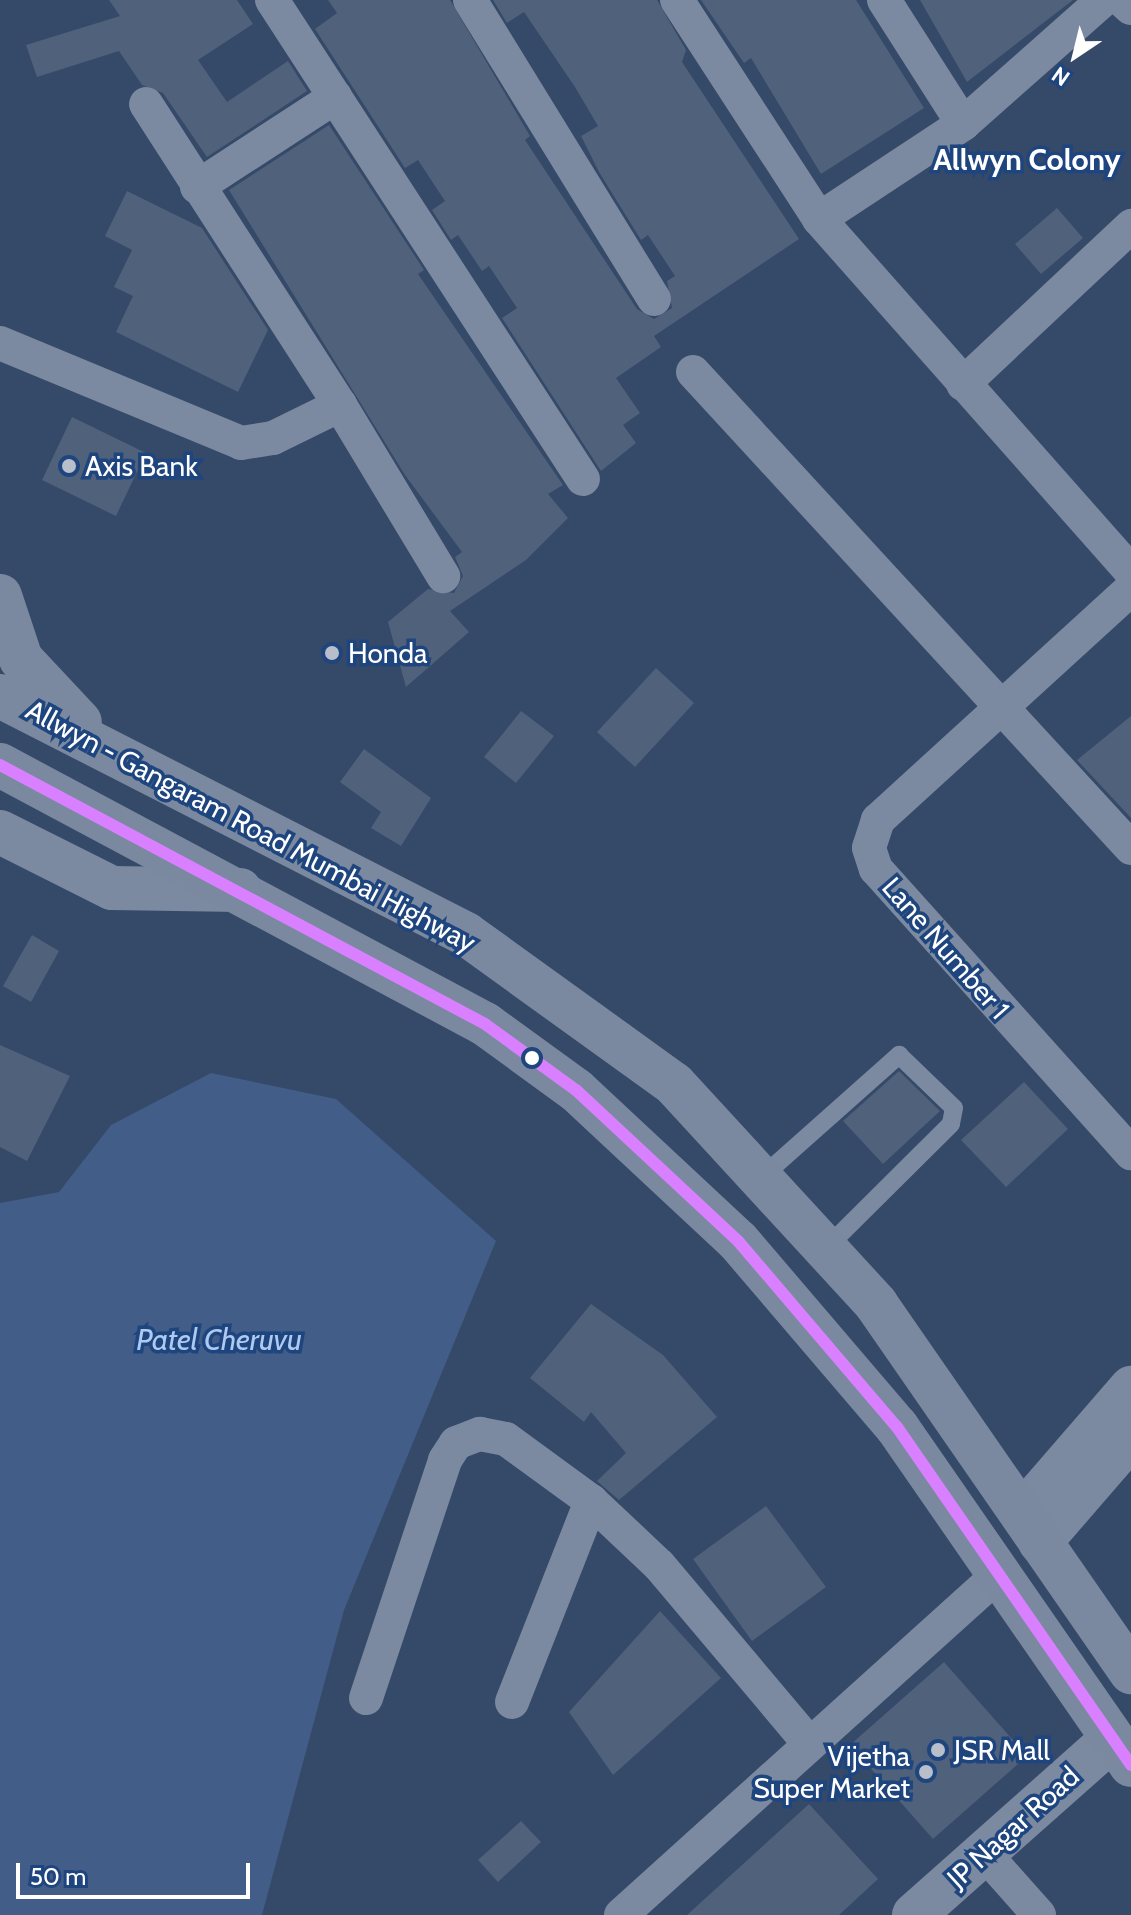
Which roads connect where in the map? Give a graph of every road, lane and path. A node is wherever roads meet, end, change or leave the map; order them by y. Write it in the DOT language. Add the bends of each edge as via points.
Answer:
graph roads {
  1 [pos="272,0"];
  2 [pos="470,0"];
  3 [pos="677,0"];
  4 [pos="884,0"];
  5 [pos="1103,0"];
  6 [pos="1122,0"];
  7 [pos="1131,8"];
  8 [pos="335,97"];
  9 [pos="146,104"];
  10 [pos="963,124"];
  11 [pos="197,187"];
  12 [pos="819,219"];
  13 [pos="1131,226"];
  14 [pos="654,299"];
  15 [pos="0,343"];
  16 [pos="693,372"];
  17 [pos="963,384"];
  18 [pos="340,405"];
  19 [pos="583,479"];
  20 [pos="1131,572"];
  21 [pos="443,576"];
  22 [pos="1131,589"];
  23 [pos="0,596"];
  24 [pos="0,696"];
  25 [pos="1001,705"];
  26 [pos="115,753"];
  27 [pos="0,765"];
  28 [pos="0,832"];
  29 [pos="1131,848"];
  30 [pos="240,890"];
  31 [pos="1131,1153"];
  32 [pos="764,1175"];
  33 [pos="827,1247"];
  34 [pos="1126,1424"];
  35 [pos="591,1501"];
  36 [pos="1031,1528"];
  37 [pos="999,1574"];
  38 [pos="1131,1672"];
  39 [pos="366,1698"];
  40 [pos="512,1702"];
  41 [pos="809,1743"];
  42 [pos="1122,1752"];
  43 [pos="984,1853"];
  44 [pos="621,1915"];
  45 [pos="914,1915"];
  46 [pos="1039,1915"];
  1 -- 8 [label="street"];
  2 -- 14 [label="street"];
  3 -- 12 [label="street"];
  4 -- 10 [label="street"];
  5 -- 10 [label="street"];
  6 -- 7 [label="street"];
  8 -- 11 [label="street"];
  8 -- 19 [label="street"];
  9 -- 11 [label="street"];
  10 -- 12 [label="street"];
  11 -- 18 [label="street"];
  12 -- 17 [label="street"];
  13 -- 17 [label="street"];
  15 -- 18 [label="street" via="241,443 273,438"];
  16 -- 25 [label="street"];
  17 -- 20 [label="street"];
  18 -- 21 [label="street"];
  22 -- 25 [label="street, Lane Number 1"];
  23 -- 26 [label="highway" via="21,659 46,692"];
  24 -- 26 [label="highway, Allwyn - Gangaram Road Mumbai Highway"];
  25 -- 29 [label="street"];
  25 -- 31 [label="street, Lane Number 1" via="878,820 869,848 876,869"];
  26 -- 32 [label="highway, Allwyn - Gangaram Road Mumbai Highway" via="466,934 674,1084"];
  27 -- 30 [label="highway"];
  28 -- 30 [label="street" via="112,888"];
  30 -- 37 [label="highway" via="485,1024 576,1090 738,1241 804,1315 897,1427"];
  32 -- 33 [label="highway, Allwyn - Gangaram Road Mumbai Highway"];
  32 -- 33 [label="lane" via="899,1055 954,1108 951,1124"];
  33 -- 36 [label="highway, Allwyn - Gangaram Road Mumbai Highway" via="919,1361"];
  34 -- 36 [label="street"];
  35 -- 39 [label="street" via="506,1439 480,1434 456,1443"];
  35 -- 40 [label="street"];
  35 -- 41 [label="street" via="659,1565"];
  36 -- 38 [label="highway, Allwyn - Gangaram Road Mumbai Highway"];
  37 -- 41 [label="street"];
  37 -- 42 [label="highway"];
  41 -- 44 [label="street"];
  42 -- 43 [label="street, JP Nagar Road"];
  43 -- 45 [label="street, JP Nagar Road"];
  43 -- 46 [label="street"];
}
